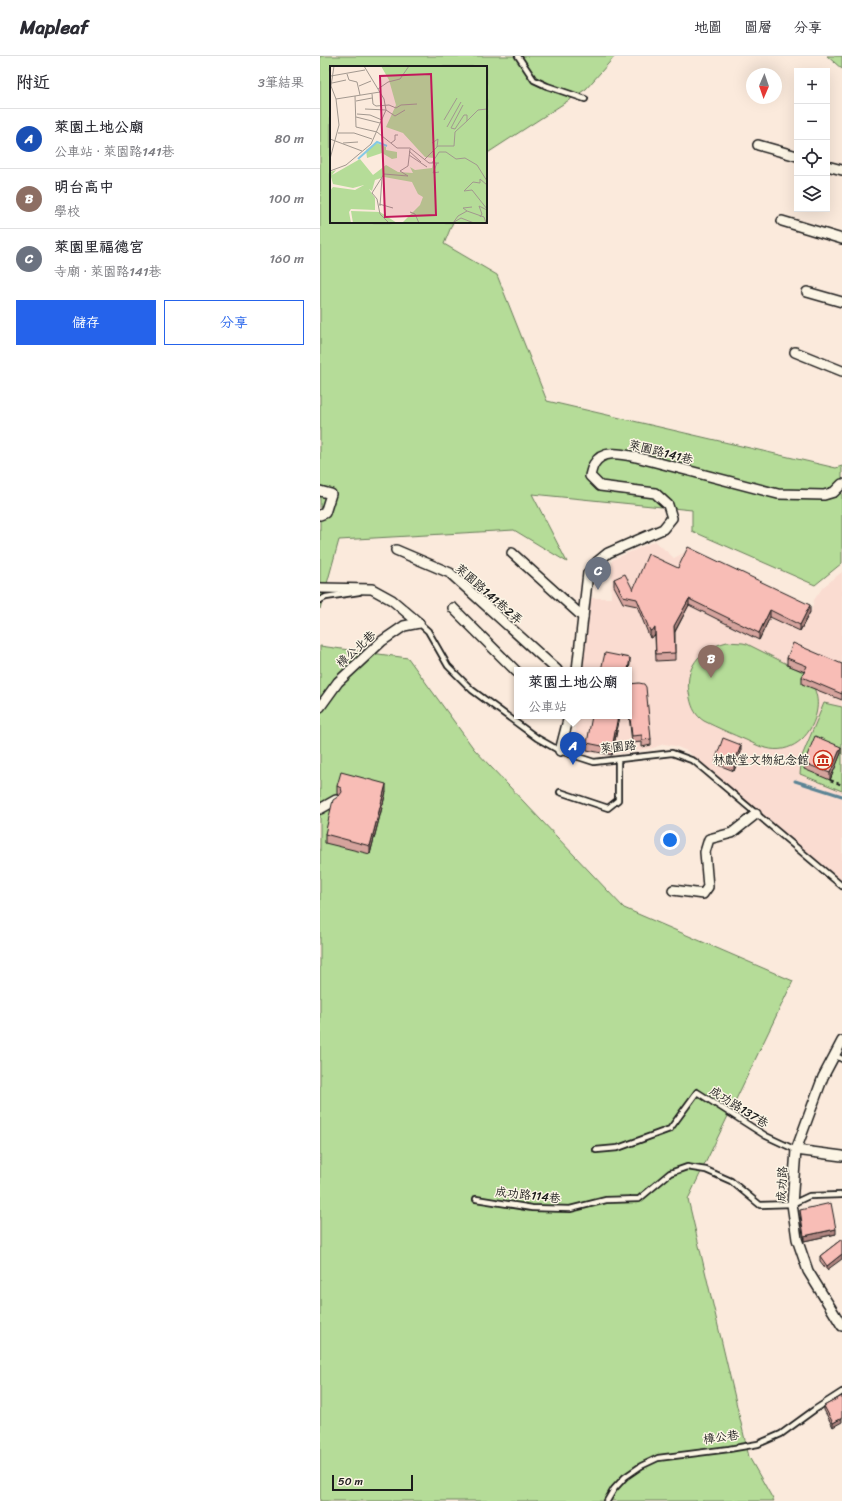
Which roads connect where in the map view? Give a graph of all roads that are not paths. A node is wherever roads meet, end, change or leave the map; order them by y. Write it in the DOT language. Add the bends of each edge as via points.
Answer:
graph roads {
  1 [pos="518,56"];
  2 [pos="585,99"];
  3 [pos="758,144"];
  4 [pos="794,155"];
  5 [pos="830,167"];
  6 [pos="842,170"];
  7 [pos="782,221"];
  8 [pos="842,239"];
  9 [pos="807,292"];
  10 [pos="842,302"];
  11 [pos="795,352"];
  12 [pos="842,371"];
  13 [pos="842,484"];
  14 [pos="320,491"];
  15 [pos="320,515"];
  16 [pos="396,550"];
  17 [pos="512,553"];
  18 [pos="320,588"];
  19 [pos="372,589"];
  20 [pos="320,600"];
  21 [pos="453,608"];
  22 [pos="583,617"];
  23 [pos="419,623"];
  24 [pos="554,667"];
  25 [pos="577,667"];
  26 [pos="514,669"];
  27 [pos="320,707"];
  28 [pos="566,719"];
  29 [pos="560,751"];
  30 [pos="618,760"];
  31 [pos="560,792"];
  32 [pos="336,800"];
  33 [pos="320,809"];
  34 [pos="756,814"];
  35 [pos="842,886"];
  36 [pos="673,890"];
  37 [pos="842,1041"];
  38 [pos="838,1057"];
  39 [pos="596,1150"];
  40 [pos="796,1150"];
  41 [pos="842,1156"];
  42 [pos="842,1195"];
  43 [pos="476,1200"];
  44 [pos="792,1204"];
  45 [pos="842,1326"];
  46 [pos="842,1392"];
  47 [pos="607,1501"];
  1 -- 2 [label="lane" via="534,80"];
  3 -- 4 [label="street"];
  5 -- 6 [label="street"];
  7 -- 8 [label="street"];
  9 -- 10 [label="street"];
  11 -- 12 [label="street"];
  13 -- 22 [label="street, 萊園路141巷" via="834,492 824,495 778,494 636,456 604,455 594,463 590,476 600,486 655,493 668,505 672,518 663,530 608,553 597,562 588,574"];
  14 -- 15 [label="street" via="331,494 325,513"];
  16 -- 24 [label="street, 萊園路141巷2弄" via="450,573"];
  17 -- 22 [label="street"];
  18 -- 19 [label="street, 萊園路"];
  19 -- 20 [label="lane"];
  19 -- 23 [label="street, 萊園路" via="392,600"];
  21 -- 26 [label="street"];
  22 -- 25 [label="street, 萊園路141巷"];
  23 -- 27 [label="street, 樟公北巷" via="404,626 382,641 338,682"];
  23 -- 29 [label="lane, 萊園路" via="428,631 448,666 472,690 537,738"];
  28 -- 29 [label="street"];
  29 -- 30 [label="lane, 萊園路" via="594,762"];
  30 -- 31 [label="lane" via="618,800 608,808"];
  30 -- 34 [label="lane, 萊園路" via="672,753 679,755 694,761"];
  32 -- 33 [label="street"];
  34 -- 35 [label="lane, 萊園路"];
  34 -- 36 [label="street" via="732,833 709,839 705,852 708,887 703,894"];
  37 -- 38 [label="street, 成功路"];
  38 -- 40 [label="street, 成功路" via="823,1077"];
  39 -- 40 [label="lane, 成功路137巷" via="618,1148 670,1129 697,1092 766,1136"];
  40 -- 41 [label="street"];
  40 -- 44 [label="street, 成功路"];
  42 -- 44 [label="lane, 成功路114巷" via="809,1196"];
  43 -- 44 [label="lane, 成功路114巷" via="532,1208 570,1209 606,1200 639,1198 670,1173 688,1167 706,1170 731,1181 760,1204"];
  44 -- 45 [label="street, 成功路" via="797,1239 808,1271"];
  46 -- 47 [label="lane, 樟公巷" via="781,1434 758,1444 658,1458 625,1477"];
}
